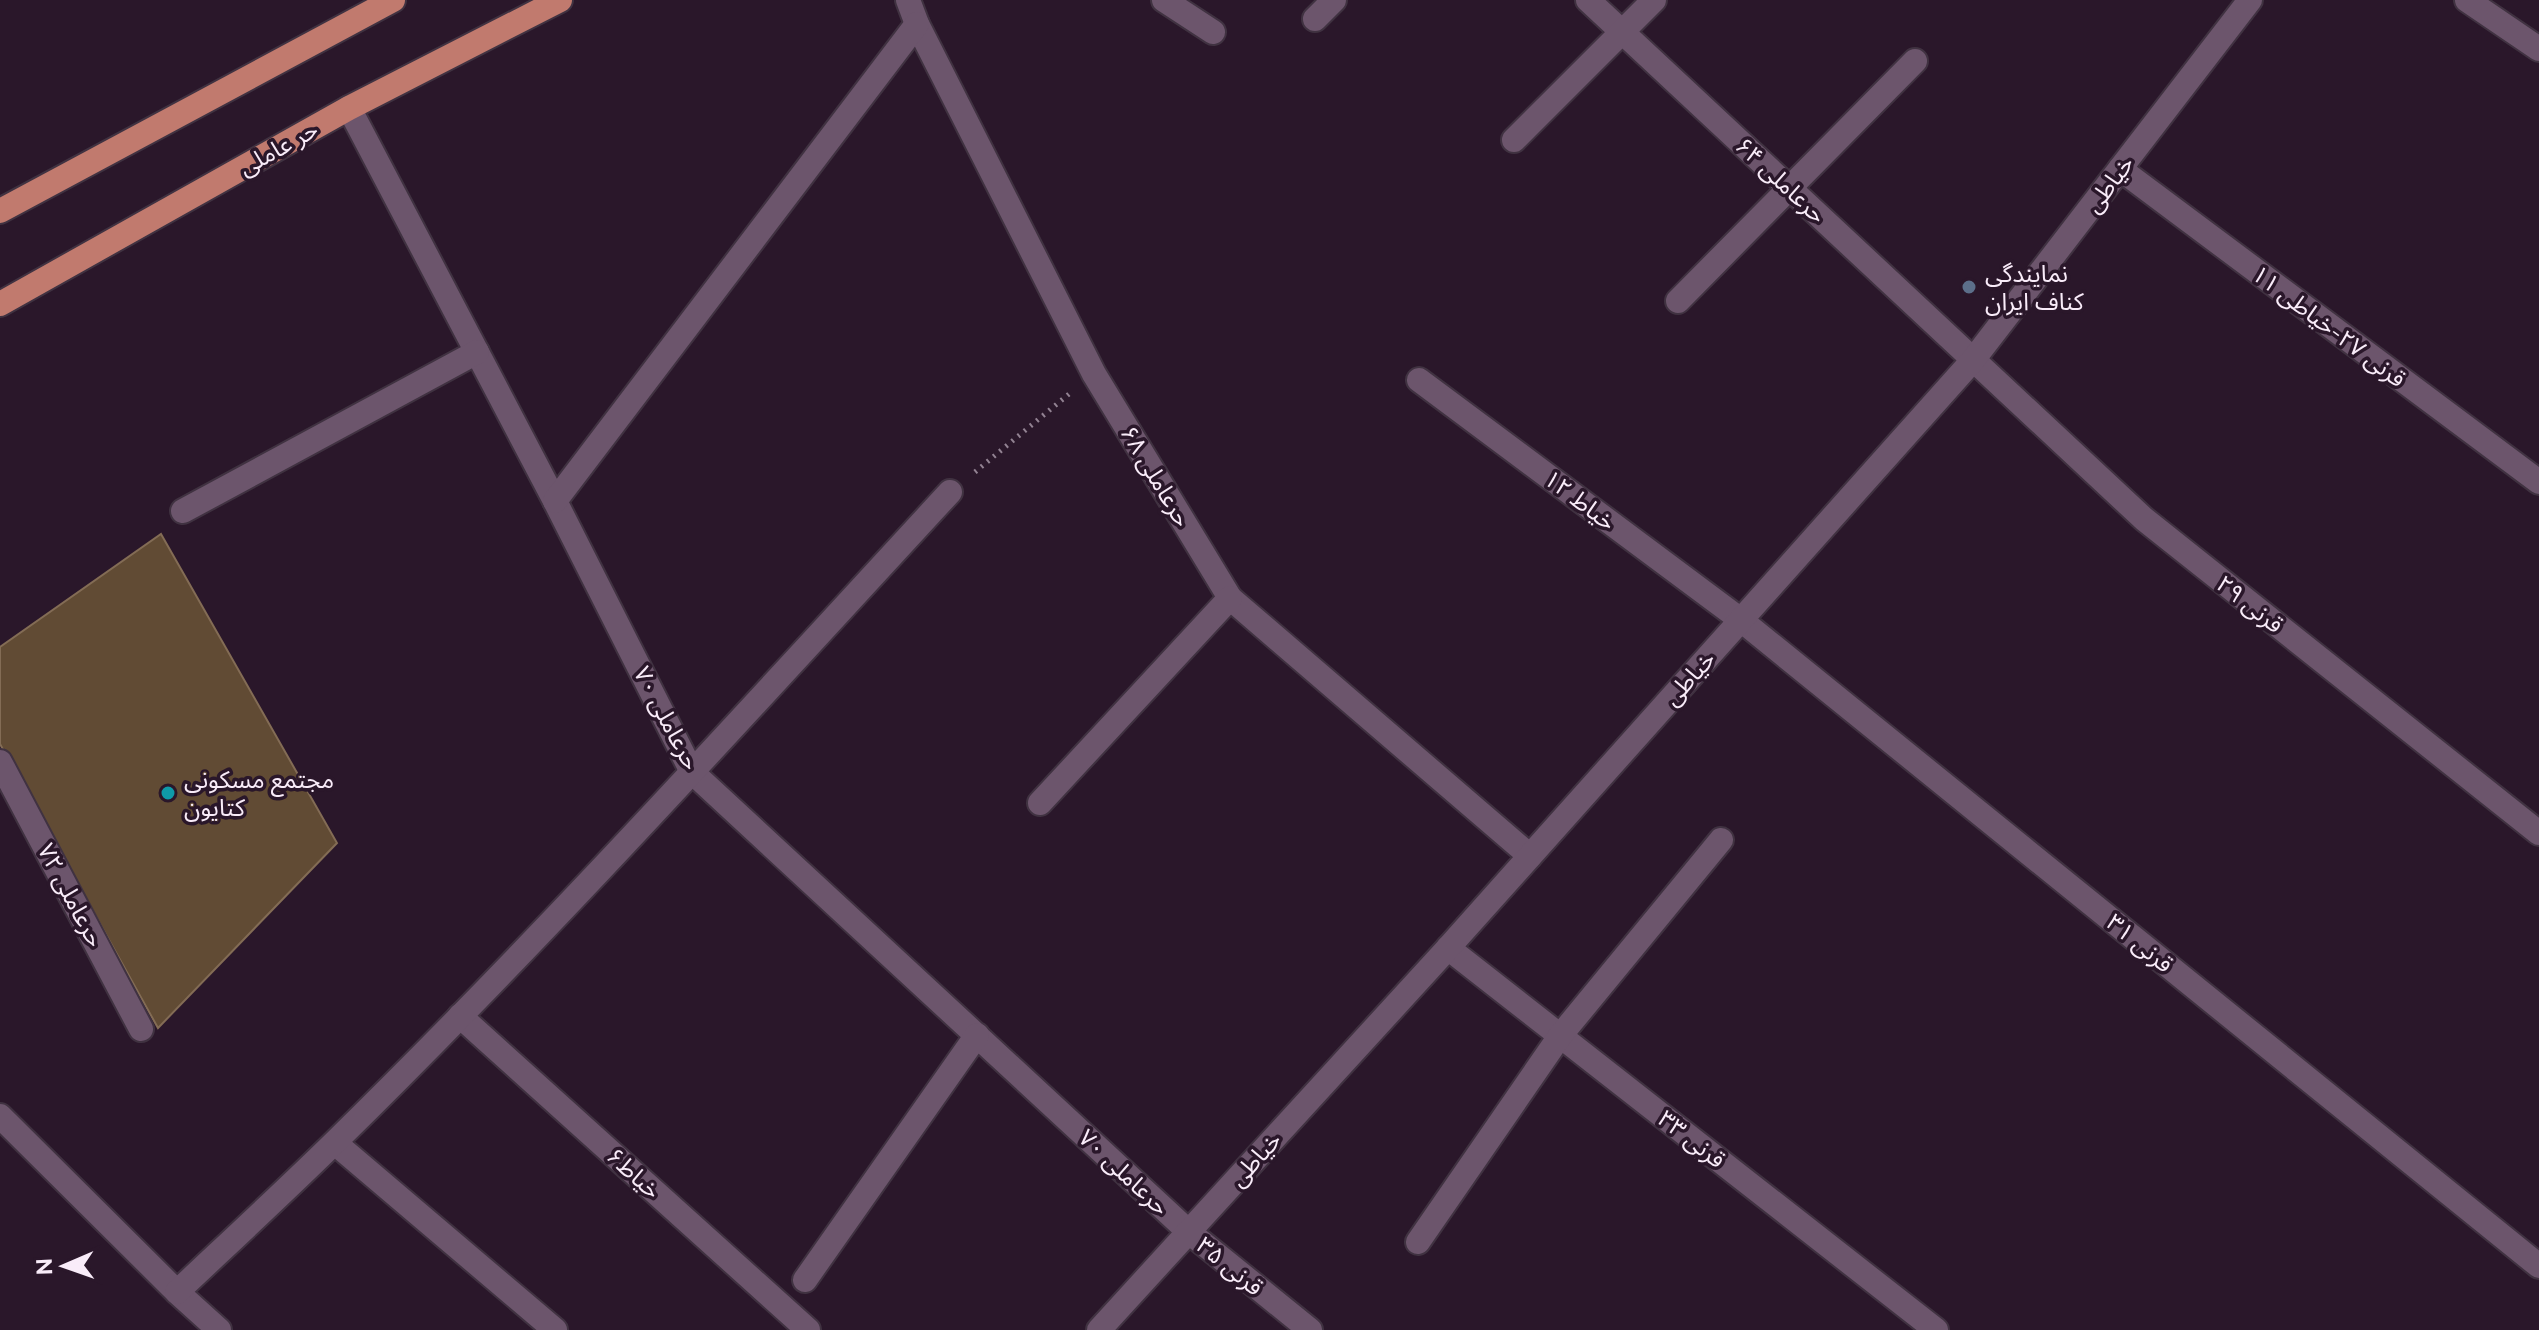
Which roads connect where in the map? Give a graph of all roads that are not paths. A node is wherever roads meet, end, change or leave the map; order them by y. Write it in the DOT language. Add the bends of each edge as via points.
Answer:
graph roads {
  1 [pos="393,0"];
  2 [pos="560,0"];
  3 [pos="908,0"];
  4 [pos="1164,0"];
  5 [pos="1334,0"];
  6 [pos="1588,0"];
  7 [pos="1654,0"];
  8 [pos="2250,0"];
  9 [pos="2467,0"];
  10 [pos="1315,19"];
  11 [pos="917,24"];
  12 [pos="1213,32"];
  13 [pos="1622,32"];
  14 [pos="2539,49"];
  15 [pos="1915,61"];
  16 [pos="349,108"];
  17 [pos="1514,140"];
  18 [pos="2120,169"];
  19 [pos="1789,188"];
  20 [pos="0,211"];
  21 [pos="1678,301"];
  22 [pos="0,304"];
  23 [pos="477,352"];
  24 [pos="1973,360"];
  25 [pos="1419,380"];
  26 [pos="2539,482"];
  27 [pos="950,492"];
  28 [pos="555,501"];
  29 [pos="183,511"];
  30 [pos="1230,598"];
  31 [pos="1741,620"];
  32 [pos="0,762"];
  33 [pos="692,772"];
  34 [pos="1040,803"];
  35 [pos="2539,833"];
  36 [pos="1721,840"];
  37 [pos="1530,856"];
  38 [pos="1448,948"];
  39 [pos="460,1016"];
  40 [pos="141,1029"];
  41 [pos="977,1035"];
  42 [pos="1560,1036"];
  43 [pos="0,1116"];
  44 [pos="335,1143"];
  45 [pos="1189,1232"];
  46 [pos="1418,1242"];
  47 [pos="2539,1266"];
  48 [pos="805,1280"];
  49 [pos="177,1292"];
  50 [pos="219,1330"];
  51 [pos="555,1330"];
  52 [pos="808,1330"];
  53 [pos="1099,1330"];
  54 [pos="1310,1330"];
  55 [pos="1936,1330"];
  1 -- 20 [label="main road"];
  2 -- 16 [label="main road, حر عاملی"];
  3 -- 11 [label="street, حرعاملی ۶۸"];
  4 -- 12 [label="street"];
  5 -- 10 [label="street"];
  6 -- 13 [label="street, حرعاملی ۶۴"];
  7 -- 13 [label="street"];
  8 -- 18 [label="street, خیاطی"];
  9 -- 14 [label="street"];
  11 -- 28 [label="street"];
  11 -- 30 [label="street, حرعاملی ۶۸" via="1094,374"];
  13 -- 17 [label="street"];
  13 -- 19 [label="street, حرعاملی ۶۴"];
  15 -- 19 [label="street"];
  16 -- 22 [label="main road, حر عاملی"];
  16 -- 23 [label="street, حرعاملی ۷۰"];
  18 -- 24 [label="street, خیاطی"];
  18 -- 26 [label="street, قرنی ۲۷-خیاطی ۱۱"];
  19 -- 21 [label="street"];
  19 -- 24 [label="street, حرعاملی ۶۴"];
  23 -- 28 [label="street, حرعاملی ۷۰"];
  23 -- 29 [label="street"];
  24 -- 31 [label="street, خیاطی"];
  24 -- 35 [label="street, قرنی ۲۹" via="2144,519"];
  25 -- 31 [label="street, خیاط ۱۲"];
  27 -- 33 [label="street"];
  28 -- 33 [label="street, حرعاملی ۷۰"];
  30 -- 34 [label="street"];
  30 -- 37 [label="street, حرعاملی ۶۸"];
  31 -- 37 [label="street, خیاطی"];
  31 -- 47 [label="street, قرنی ۳۱"];
  32 -- 40 [label="street, حرعاملی ۷۲"];
  33 -- 39 [label="street"];
  33 -- 41 [label="street, حرعاملی ۷۰"];
  36 -- 42 [label="street"];
  37 -- 38 [label="street, خیاطی"];
  38 -- 42 [label="street, قرنی ۳۳"];
  38 -- 45 [label="street, خیاطی"];
  39 -- 44 [label="street"];
  39 -- 52 [label="street, خیاط۶"];
  41 -- 45 [label="street, حرعاملی ۷۰"];
  41 -- 48 [label="street"];
  42 -- 46 [label="street"];
  42 -- 55 [label="street, قرنی ۳۳"];
  43 -- 49 [label="street"];
  44 -- 49 [label="street"];
  44 -- 51 [label="street"];
  45 -- 53 [label="street, خیاطی"];
  45 -- 54 [label="street, قرنی ۳۵"];
  49 -- 50 [label="street"];
}
